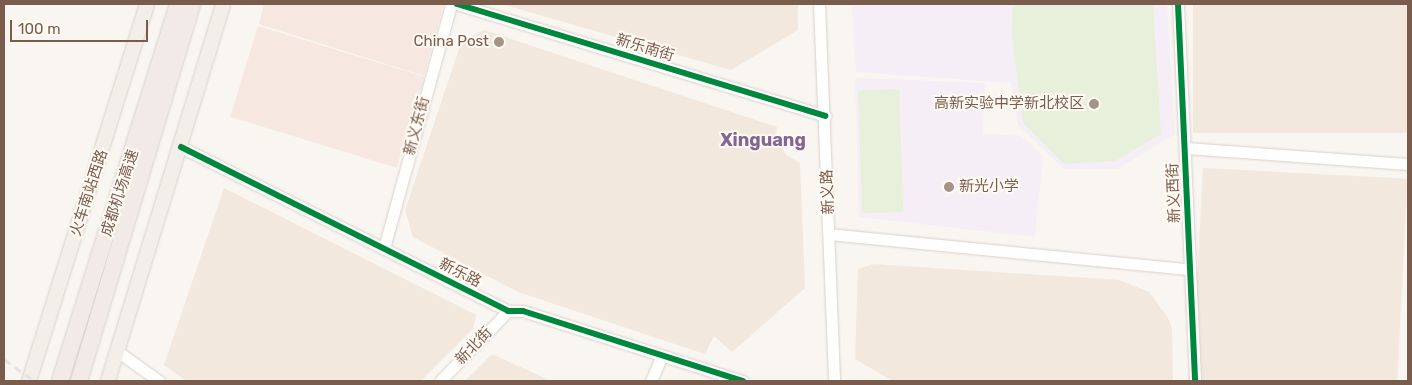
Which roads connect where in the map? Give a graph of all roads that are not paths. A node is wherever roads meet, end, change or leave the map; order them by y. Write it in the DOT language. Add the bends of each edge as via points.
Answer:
graph roads {
  1 [pos="147,4"];
  2 [pos="178,4"];
  3 [pos="192,4"];
  4 [pos="223,4"];
  5 [pos="451,4"];
  6 [pos="456,4"];
  7 [pos="819,4"];
  8 [pos="1178,4"];
  9 [pos="825,116"];
  10 [pos="181,147"];
  11 [pos="1185,148"];
  12 [pos="1408,164"];
  13 [pos="829,234"];
  14 [pos="384,248"];
  15 [pos="1189,269"];
  16 [pos="508,310"];
  17 [pos="117,351"];
  18 [pos="661,358"];
  19 [pos="29,381"];
  20 [pos="60,381"];
  21 [pos="79,381"];
  22 [pos="108,381"];
  23 [pos="159,381"];
  24 [pos="440,381"];
  25 [pos="651,381"];
  26 [pos="743,381"];
  27 [pos="834,381"];
  28 [pos="1195,381"];
  1 -- 19 [label="main road, 火车南站西路"];
  2 -- 20 [label="highway, 成都机场高速"];
  3 -- 21 [label="highway, 成都机场高速"];
  4 -- 10 [label="main road"];
  5 -- 14 [label="street, 新义东街"];
  6 -- 9 [label="street, 新乐南街"];
  7 -- 9 [label="street, 新义路"];
  8 -- 11 [label="street, 新义西街"];
  9 -- 13 [label="street, 新义路"];
  10 -- 14 [label="street, 新乐路"];
  10 -- 17 [label="main road"];
  11 -- 12 [label="street"];
  11 -- 15 [label="street, 新义西街"];
  13 -- 15 [label="street"];
  13 -- 27 [label="street, 新义路"];
  14 -- 16 [label="street, 新乐路"];
  15 -- 28 [label="street, 新义西街"];
  16 -- 18 [label="street, 新乐路" via="523,311"];
  16 -- 24 [label="street, 新北街"];
  17 -- 22 [label="main road"];
  17 -- 23 [label="street"];
  18 -- 25 [label="street"];
  18 -- 26 [label="street, 新乐路"];
}
